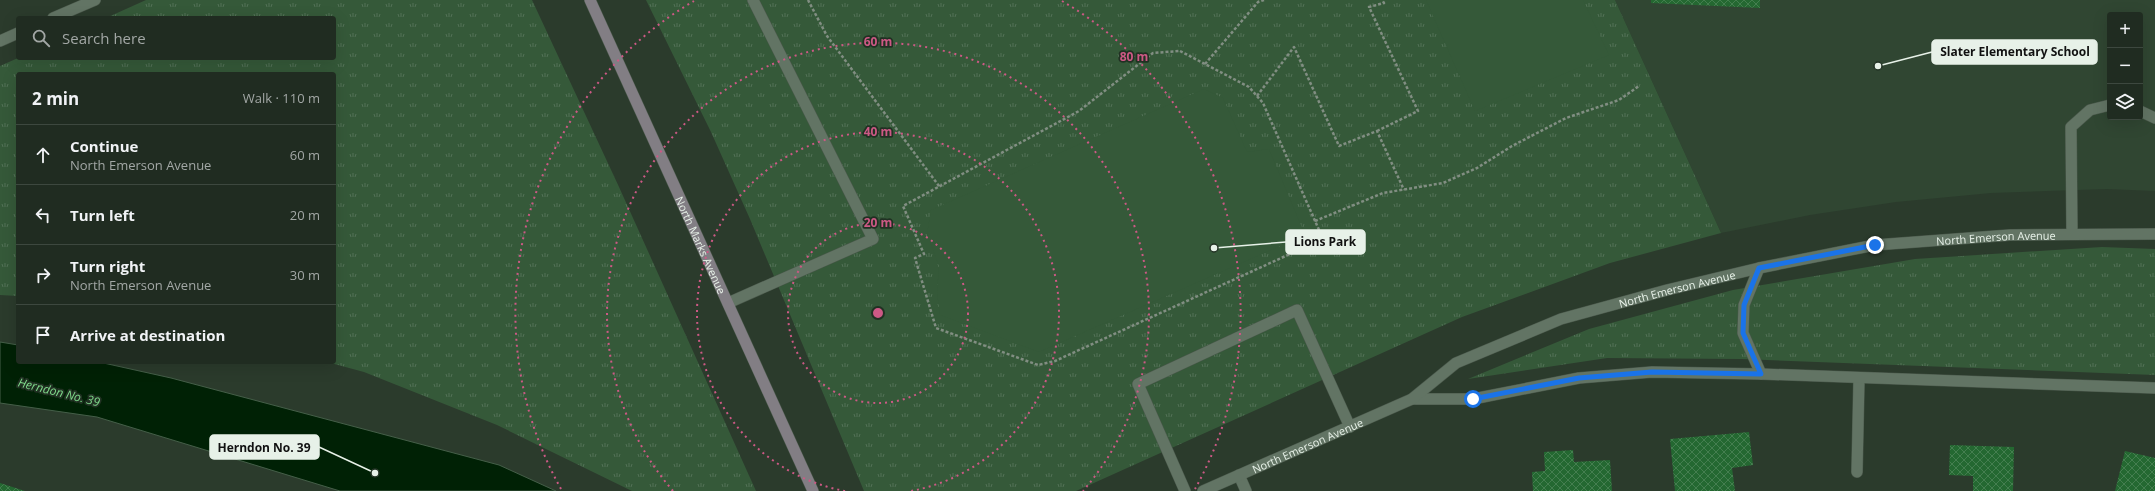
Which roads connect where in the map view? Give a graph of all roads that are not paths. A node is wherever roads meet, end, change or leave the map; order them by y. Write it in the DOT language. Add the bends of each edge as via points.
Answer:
graph roads {
  1 [pos="95,0"];
  2 [pos="590,0"];
  3 [pos="753,0"];
  4 [pos="58,16"];
  5 [pos="16,34"];
  6 [pos="0,41"];
  7 [pos="2107,106"];
  8 [pos="2143,112"];
  9 [pos="2155,118"];
  10 [pos="2072,234"];
  11 [pos="2155,234"];
  12 [pos="1759,268"];
  13 [pos="728,303"];
  14 [pos="1761,374"];
  15 [pos="1859,379"];
  16 [pos="2155,388"];
  17 [pos="1412,398"];
  18 [pos="1350,426"];
  19 [pos="1857,472"];
  20 [pos="1239,475"];
  21 [pos="813,491"];
  22 [pos="1186,491"];
  23 [pos="1203,491"];
  24 [pos="1246,491"];
  1 -- 4 [label="street"];
  2 -- 13 [label="main road, North Marks Avenue"];
  3 -- 13 [label="street" via="873,239"];
  5 -- 6 [label="street"];
  7 -- 10 [label="street" via="2090,110 2071,127"];
  8 -- 9 [label="street"];
  10 -- 11 [label="street, North Emerson Avenue"];
  10 -- 12 [label="street, North Emerson Avenue" via="2010,235 1875,245"];
  12 -- 14 [label="street" via="1744,305 1743,333"];
  12 -- 17 [label="street, North Emerson Avenue" via="1561,319 1456,363"];
  13 -- 21 [label="main road, North Marks Avenue"];
  14 -- 15 [label="street, North Emerson Avenue"];
  14 -- 17 [label="street, North Emerson Avenue" via="1652,372 1579,378 1473,399"];
  15 -- 16 [label="street, North Emerson Avenue"];
  15 -- 19 [label="street"];
  17 -- 18 [label="street, North Emerson Avenue"];
  18 -- 20 [label="street, North Emerson Avenue"];
  18 -- 22 [label="street" via="1297,310 1138,384"];
  20 -- 23 [label="street, North Emerson Avenue"];
  20 -- 24 [label="street"];
}
